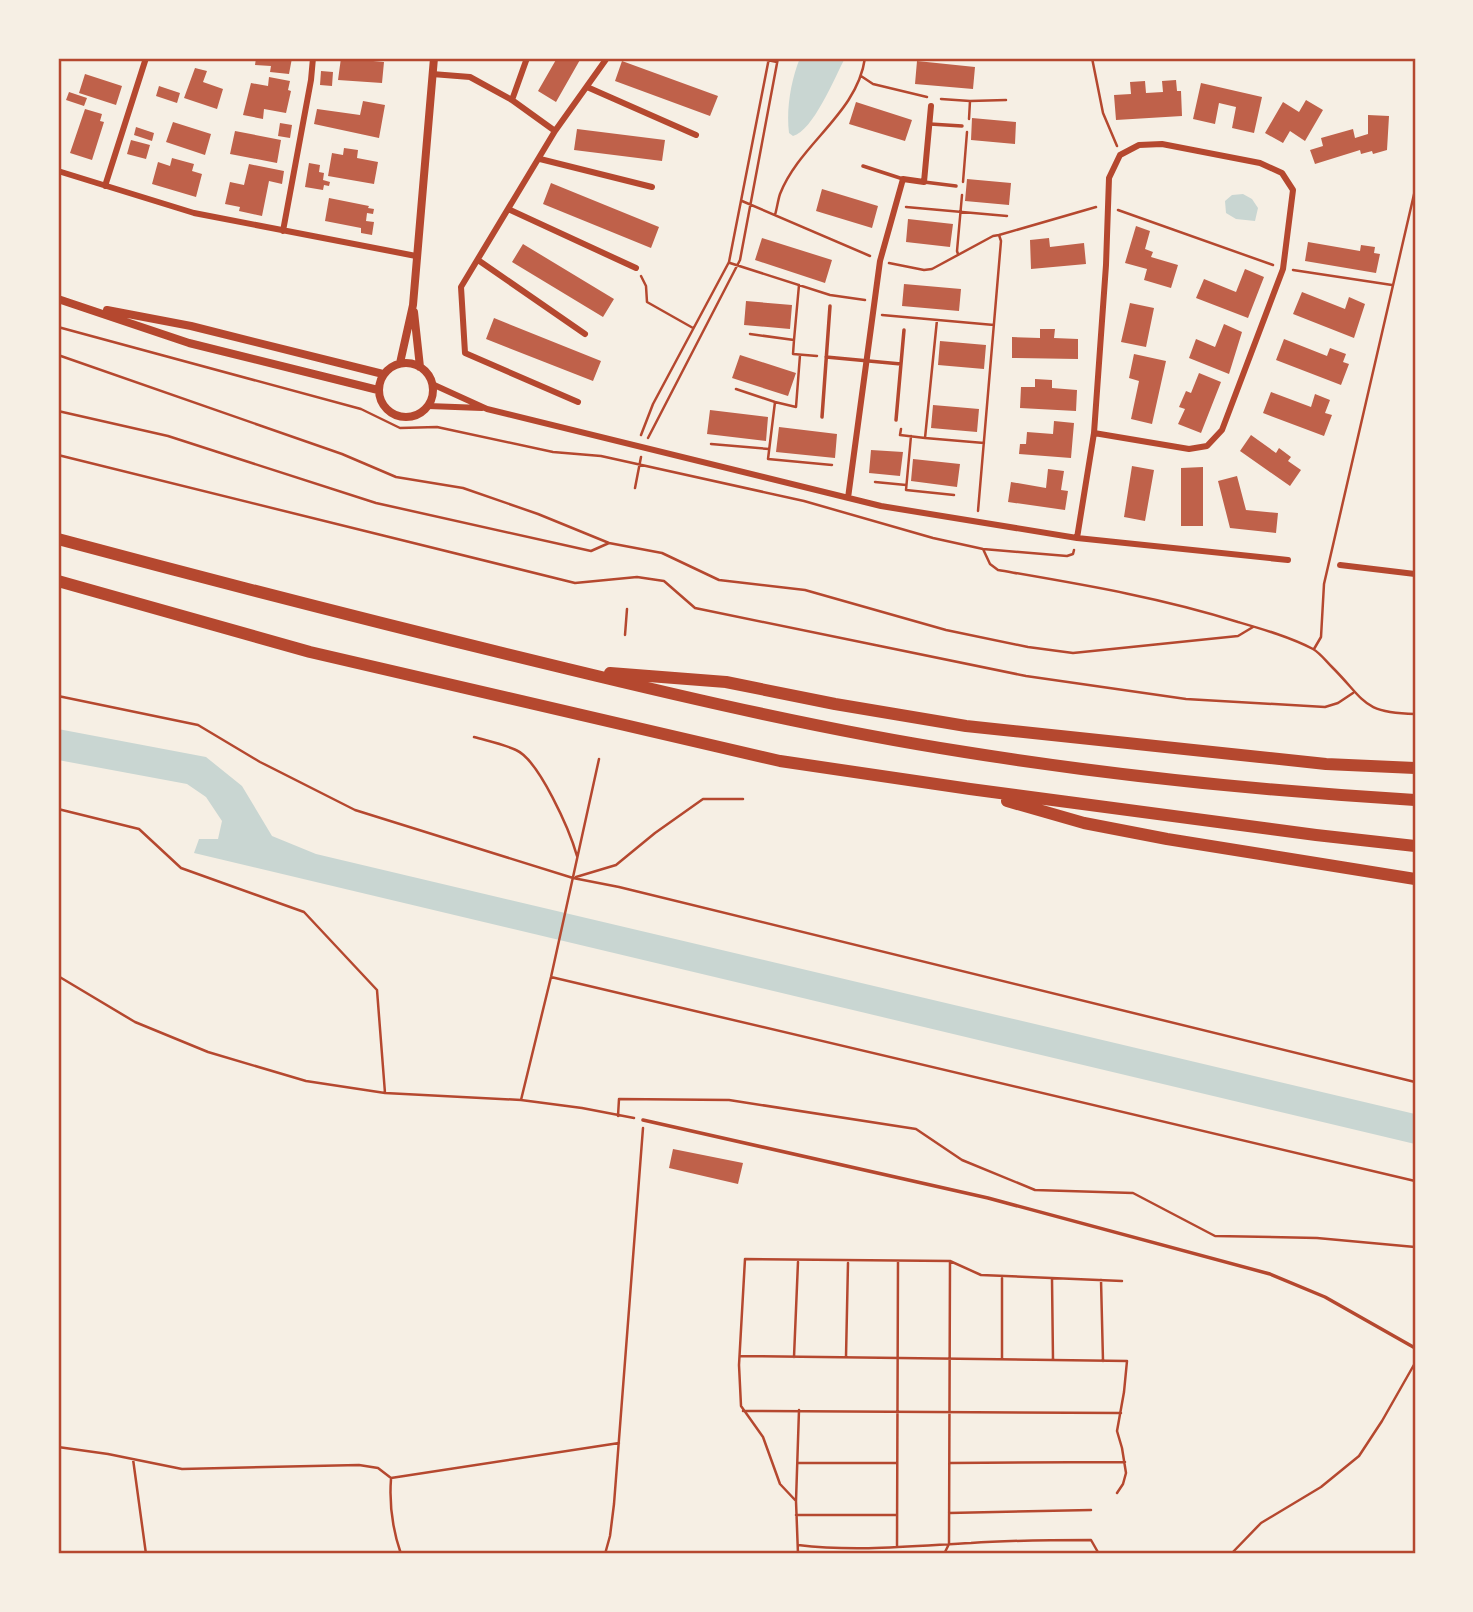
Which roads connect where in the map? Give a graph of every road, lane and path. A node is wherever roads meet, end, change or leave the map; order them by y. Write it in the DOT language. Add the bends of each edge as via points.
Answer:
graph roads {
  1 [pos="146,58"];
  2 [pos="313,58"];
  3 [pos="434,58"];
  4 [pos="527,58"];
  5 [pos="607,58"];
  6 [pos="757,58"];
  7 [pos="864,58"];
  8 [pos="1092,58"];
  9 [pos="768,59"];
  10 [pos="777,60"];
  11 [pos="432,74"];
  12 [pos="587,87"];
  13 [pos="512,100"];
  14 [pos="931,106"];
  15 [pos="930,124"];
  16 [pos="962,126"];
  17 [pos="555,131"];
  18 [pos="695,135"];
  19 [pos="1121,155"];
  20 [pos="540,159"];
  21 [pos="863,166"];
  22 [pos="58,171"];
  23 [pos="903,179"];
  24 [pos="924,182"];
  25 [pos="105,186"];
  26 [pos="956,186"];
  27 [pos="652,187"];
  28 [pos="1415,190"];
  29 [pos="741,201"];
  30 [pos="751,204"];
  31 [pos="1108,205"];
  32 [pos="895,206"];
  33 [pos="508,209"];
  34 [pos="775,215"];
  35 [pos="1007,216"];
  36 [pos="282,231"];
  37 [pos="999,235"];
  38 [pos="416,257"];
  39 [pos="478,260"];
  40 [pos="880,261"];
  41 [pos="729,262"];
  42 [pos="738,265"];
  43 [pos="636,268"];
  44 [pos="1283,269"];
  45 [pos="799,285"];
  46 [pos="1392,285"];
  47 [pos="58,299"];
  48 [pos="875,302"];
  49 [pos="77,304"];
  50 [pos="413,305"];
  51 [pos="830,306"];
  52 [pos="873,314"];
  53 [pos="937,320"];
  54 [pos="994,326"];
  55 [pos="58,327"];
  56 [pos="693,328"];
  57 [pos="904,330"];
  58 [pos="585,334"];
  59 [pos="750,334"];
  60 [pos="794,340"];
  61 [pos="59,355"];
  62 [pos="800,355"];
  63 [pos="826,357"];
  64 [pos="867,361"];
  65 [pos="400,363"];
  66 [pos="901,363"];
  67 [pos="420,367"];
  68 [pos="383,374"];
  69 [pos="432,384"];
  70 [pos="736,389"];
  71 [pos="378,390"];
  72 [pos="578,402"];
  73 [pos="775,402"];
  74 [pos="428,406"];
  75 [pos="487,409"];
  76 [pos="58,411"];
  77 [pos="821,417"];
  78 [pos="896,420"];
  79 [pos="1094,433"];
  80 [pos="911,436"];
  81 [pos="925,438"];
  82 [pos="984,443"];
  83 [pos="711,444"];
  84 [pos="641,448"];
  85 [pos="769,449"];
  86 [pos="58,455"];
  87 [pos="636,465"];
  88 [pos="832,466"];
  89 [pos="875,482"];
  90 [pos="906,485"];
  91 [pos="635,488"];
  92 [pos="954,495"];
  93 [pos="848,498"];
  94 [pos="977,521"];
  95 [pos="1077,538"];
  96 [pos="58,539"];
  97 [pos="609,543"];
  98 [pos="984,549"];
  99 [pos="1288,560"];
  100 [pos="1340,565"];
  101 [pos="1415,574"];
  102 [pos="58,581"];
  103 [pos="626,609"];
  104 [pos="1253,627"];
  105 [pos="625,635"];
  106 [pos="1314,649"];
  107 [pos="569,669"];
  108 [pos="1353,692"];
  109 [pos="58,696"];
  110 [pos="1415,714"];
  111 [pos="474,737"];
  112 [pos="599,758"];
  113 [pos="1415,768"];
  114 [pos="970,789"];
  115 [pos="743,799"];
  116 [pos="1415,800"];
  117 [pos="58,809"];
  118 [pos="1415,846"];
  119 [pos="577,857"];
  120 [pos="573,878"];
  121 [pos="1415,879"];
  122 [pos="58,976"];
  123 [pos="551,976"];
  124 [pos="1415,1082"];
  125 [pos="385,1093"];
  126 [pos="521,1100"];
  127 [pos="618,1116"];
  128 [pos="643,1120"];
  129 [pos="1415,1181"];
  130 [pos="1415,1247"];
  131 [pos="798,1261"];
  132 [pos="848,1261"];
  133 [pos="898,1261"];
  134 [pos="950,1261"];
  135 [pos="1002,1278"];
  136 [pos="1052,1278"];
  137 [pos="1101,1280"];
  138 [pos="1122,1281"];
  139 [pos="1415,1348"];
  140 [pos="740,1356"];
  141 [pos="794,1357"];
  142 [pos="846,1357"];
  143 [pos="898,1358"];
  144 [pos="950,1358"];
  145 [pos="1002,1359"];
  146 [pos="1053,1360"];
  147 [pos="1103,1361"];
  148 [pos="1415,1363"];
  149 [pos="799,1410"];
  150 [pos="744,1411"];
  151 [pos="898,1411"];
  152 [pos="951,1412"];
  153 [pos="1121,1413"];
  154 [pos="619,1443"];
  155 [pos="58,1447"];
  156 [pos="133,1459"];
  157 [pos="1125,1462"];
  158 [pos="798,1463"];
  159 [pos="896,1463"];
  160 [pos="950,1463"];
  161 [pos="391,1478"];
  162 [pos="1117,1493"];
  163 [pos="796,1501"];
  164 [pos="1091,1510"];
  165 [pos="949,1513"];
  166 [pos="796,1515"];
  167 [pos="897,1515"];
  168 [pos="949,1544"];
  169 [pos="798,1545"];
  170 [pos="897,1547"];
  171 [pos="146,1554"];
  172 [pos="401,1554"];
  173 [pos="604,1554"];
  174 [pos="798,1554"];
  175 [pos="944,1554"];
  176 [pos="1099,1554"];
  177 [pos="1231,1554"];
  1 -- 25 [label="street"];
  2 -- 36 [label="street"];
  3 -- 11 [label="street"];
  4 -- 13 [label="street"];
  5 -- 12 [label="street"];
  6 -- 9 [label="path"];
  7 -- 34 [label="path" via="855,91 780,193"];
  8 -- 19 [label="path" via="1103,113"];
  9 -- 10 [label="path"];
  9 -- 29 [label="path"];
  10 -- 30 [label="path"];
  11 -- 13 [label="street" via="470,77"];
  11 -- 38 [label="street"];
  12 -- 17 [label="street"];
  12 -- 18 [label="street"];
  13 -- 17 [label="street"];
  14 -- 15 [label="street"];
  15 -- 16 [label="lane"];
  15 -- 24 [label="street"];
  17 -- 20 [label="street"];
  19 -- 31 [label="street" via="1109,178"];
  19 -- 44 [label="street" via="1139,145 1162,144 1260,163 1282,173 1293,190"];
  20 -- 27 [label="street"];
  20 -- 33 [label="street"];
  21 -- 23 [label="lane"];
  22 -- 25 [label="street"];
  23 -- 24 [label="street"];
  23 -- 32 [label="street"];
  24 -- 26 [label="lane"];
  25 -- 36 [label="street" via="194,213"];
  28 -- 46 [label="path"];
  29 -- 30 [label="path"];
  29 -- 41 [label="path"];
  30 -- 34 [label="path"];
  30 -- 42 [label="path"];
  31 -- 37 [label="path"];
  31 -- 44 [label="path"];
  31 -- 79 [label="street"];
  32 -- 35 [label="path"];
  32 -- 40 [label="street"];
  33 -- 39 [label="street"];
  33 -- 43 [label="street"];
  34 -- 40 [label="path"];
  36 -- 38 [label="street"];
  37 -- 40 [label="path" via="932,270"];
  37 -- 54 [label="path"];
  38 -- 50 [label="street"];
  39 -- 58 [label="street"];
  39 -- 72 [label="street" via="461,287 465,353"];
  40 -- 48 [label="street"];
  41 -- 42 [label="path"];
  41 -- 56 [label="path"];
  42 -- 45 [label="path"];
  42 -- 84 [label="path"];
  43 -- 56 [label="path" via="646,286 647,302"];
  44 -- 46 [label="path"];
  44 -- 79 [label="street" via="1222,430 1207,446 1189,449"];
  45 -- 48 [label="path"];
  45 -- 60 [label="path"];
  46 -- 106 [label="path" via="1324,583 1321,637"];
  47 -- 49 [label="street"];
  48 -- 52 [label="street"];
  49 -- 68 [label="street" via="191,326"];
  49 -- 71 [label="street" via="189,343"];
  50 -- 65 [label="street"];
  50 -- 67 [label="street"];
  51 -- 63 [label="lane"];
  52 -- 53 [label="path"];
  52 -- 64 [label="street"];
  53 -- 54 [label="path"];
  53 -- 81 [label="path"];
  54 -- 82 [label="path"];
  55 -- 87 [label="path" via="361,409 400,428 437,427"];
  56 -- 84 [label="path" via="653,404"];
  57 -- 66 [label="lane"];
  59 -- 60 [label="path"];
  60 -- 62 [label="path" via="793,354"];
  61 -- 97 [label="path" via="396,477 463,488"];
  62 -- 63 [label="path"];
  62 -- 73 [label="path" via="796,407"];
  63 -- 64 [label="lane"];
  63 -- 77 [label="lane"];
  64 -- 66 [label="lane"];
  64 -- 93 [label="street"];
  65 -- 67 [label="street"];
  65 -- 68 [label="street"];
  66 -- 78 [label="lane"];
  67 -- 69 [label="street"];
  68 -- 71 [label="street"];
  69 -- 74 [label="street"];
  69 -- 75 [label="street"];
  70 -- 73 [label="path"];
  71 -- 74 [label="street" via="384,406 397,416 414,416"];
  73 -- 85 [label="path"];
  74 -- 75 [label="street"];
  75 -- 84 [label="street"];
  76 -- 97 [label="path" via="168,436 376,503 591,551"];
  78 -- 80 [label="path" via="901,421 900,435"];
  79 -- 95 [label="street"];
  80 -- 81 [label="path"];
  80 -- 90 [label="path"];
  81 -- 82 [label="path"];
  82 -- 94 [label="path"];
  83 -- 85 [label="path"];
  84 -- 87 [label="path"];
  84 -- 93 [label="street"];
  85 -- 88 [label="path" via="768,459"];
  86 -- 108 [label="path" via="575,583 637,577 664,581 695,608 1026,676 1186,699 1325,707"];
  87 -- 91 [label="path"];
  87 -- 98 [label="path" via="804,501"];
  89 -- 90 [label="path"];
  90 -- 92 [label="path" via="906,490"];
  93 -- 94 [label="street"];
  94 -- 95 [label="street"];
  95 -- 98 [label="path" via="1073,554 1068,556"];
  95 -- 99 [label="street"];
  96 -- 107 [label="highway"];
  97 -- 104 [label="path" via="662,553 719,580 805,590 946,630 1073,653 1238,636"];
  98 -- 104 [label="path" via="986,558 998,569 1129,593"];
  100 -- 101 [label="street"];
  102 -- 114 [label="highway" via="310,652 780,761"];
  103 -- 105 [label="path"];
  104 -- 106 [label="path"];
  106 -- 108 [label="path"];
  107 -- 113 [label="highway" via="726,682 979,727 1326,764"];
  107 -- 116 [label="highway" via="726,707 963,752 1179,782"];
  108 -- 110 [label="path" via="1369,706 1391,714"];
  109 -- 120 [label="path" via="198,725 355,810"];
  111 -- 119 [label="path" via="517,750 534,765 568,829"];
  112 -- 119 [label="path"];
  114 -- 118 [label="highway"];
  114 -- 121 [label="highway" via="1084,823"];
  115 -- 120 [label="path" via="703,799 617,865"];
  117 -- 125 [label="path" via="139,829 181,868 304,912 377,990"];
  119 -- 120 [label="path"];
  120 -- 123 [label="path"];
  120 -- 124 [label="path"];
  122 -- 125 [label="path" via="135,1022 208,1052 306,1081"];
  123 -- 126 [label="path"];
  123 -- 129 [label="path"];
  125 -- 126 [label="path"];
  126 -- 127 [label="path"];
  127 -- 128 [label="path"];
  127 -- 130 [label="path" via="619,1099 660,1098 729,1100 878,1122 916,1129 962,1160 1035,1190 1133,1193 1215,1236 1317,1238"];
  128 -- 139 [label="lane" via="988,1199 1270,1274 1325,1297"];
  128 -- 154 [label="path"];
  131 -- 132 [label="path"];
  131 -- 140 [label="path" via="745,1259"];
  131 -- 141 [label="path"];
  132 -- 133 [label="path"];
  132 -- 142 [label="path"];
  133 -- 134 [label="path"];
  133 -- 143 [label="path"];
  134 -- 135 [label="path" via="981,1275"];
  134 -- 144 [label="path"];
  135 -- 136 [label="path"];
  135 -- 145 [label="path"];
  136 -- 137 [label="path"];
  136 -- 146 [label="path"];
  137 -- 138 [label="path"];
  137 -- 147 [label="path"];
  140 -- 141 [label="path"];
  140 -- 150 [label="path"];
  141 -- 142 [label="path"];
  142 -- 143 [label="path"];
  143 -- 144 [label="path"];
  143 -- 151 [label="path"];
  144 -- 145 [label="path"];
  144 -- 152 [label="path"];
  145 -- 146 [label="path"];
  146 -- 147 [label="path"];
  147 -- 153 [label="path" via="1127,1361"];
  148 -- 177 [label="path" via="1359,1456 1321,1487 1261,1523"];
  149 -- 150 [label="path"];
  149 -- 151 [label="path"];
  149 -- 158 [label="path"];
  150 -- 163 [label="path" via="763,1437 780,1484"];
  151 -- 152 [label="path"];
  151 -- 159 [label="path"];
  152 -- 153 [label="path"];
  152 -- 160 [label="path"];
  153 -- 157 [label="path" via="1116,1431"];
  154 -- 161 [label="path"];
  154 -- 173 [label="path" via="610,1536"];
  155 -- 156 [label="path"];
  156 -- 161 [label="path" via="182,1469 359,1465 378,1468"];
  156 -- 171 [label="path"];
  157 -- 160 [label="path"];
  157 -- 162 [label="path" via="1123,1484"];
  158 -- 159 [label="path"];
  158 -- 163 [label="path"];
  159 -- 167 [label="path"];
  160 -- 165 [label="path"];
  161 -- 172 [label="path" via="389,1505"];
  163 -- 166 [label="path"];
  164 -- 165 [label="path"];
  165 -- 168 [label="path"];
  166 -- 167 [label="path"];
  166 -- 169 [label="path"];
  167 -- 170 [label="path"];
  168 -- 170 [label="path"];
  168 -- 175 [label="path"];
  168 -- 176 [label="path" via="1091,1540"];
  169 -- 170 [label="path"];
  169 -- 174 [label="path"];
}
